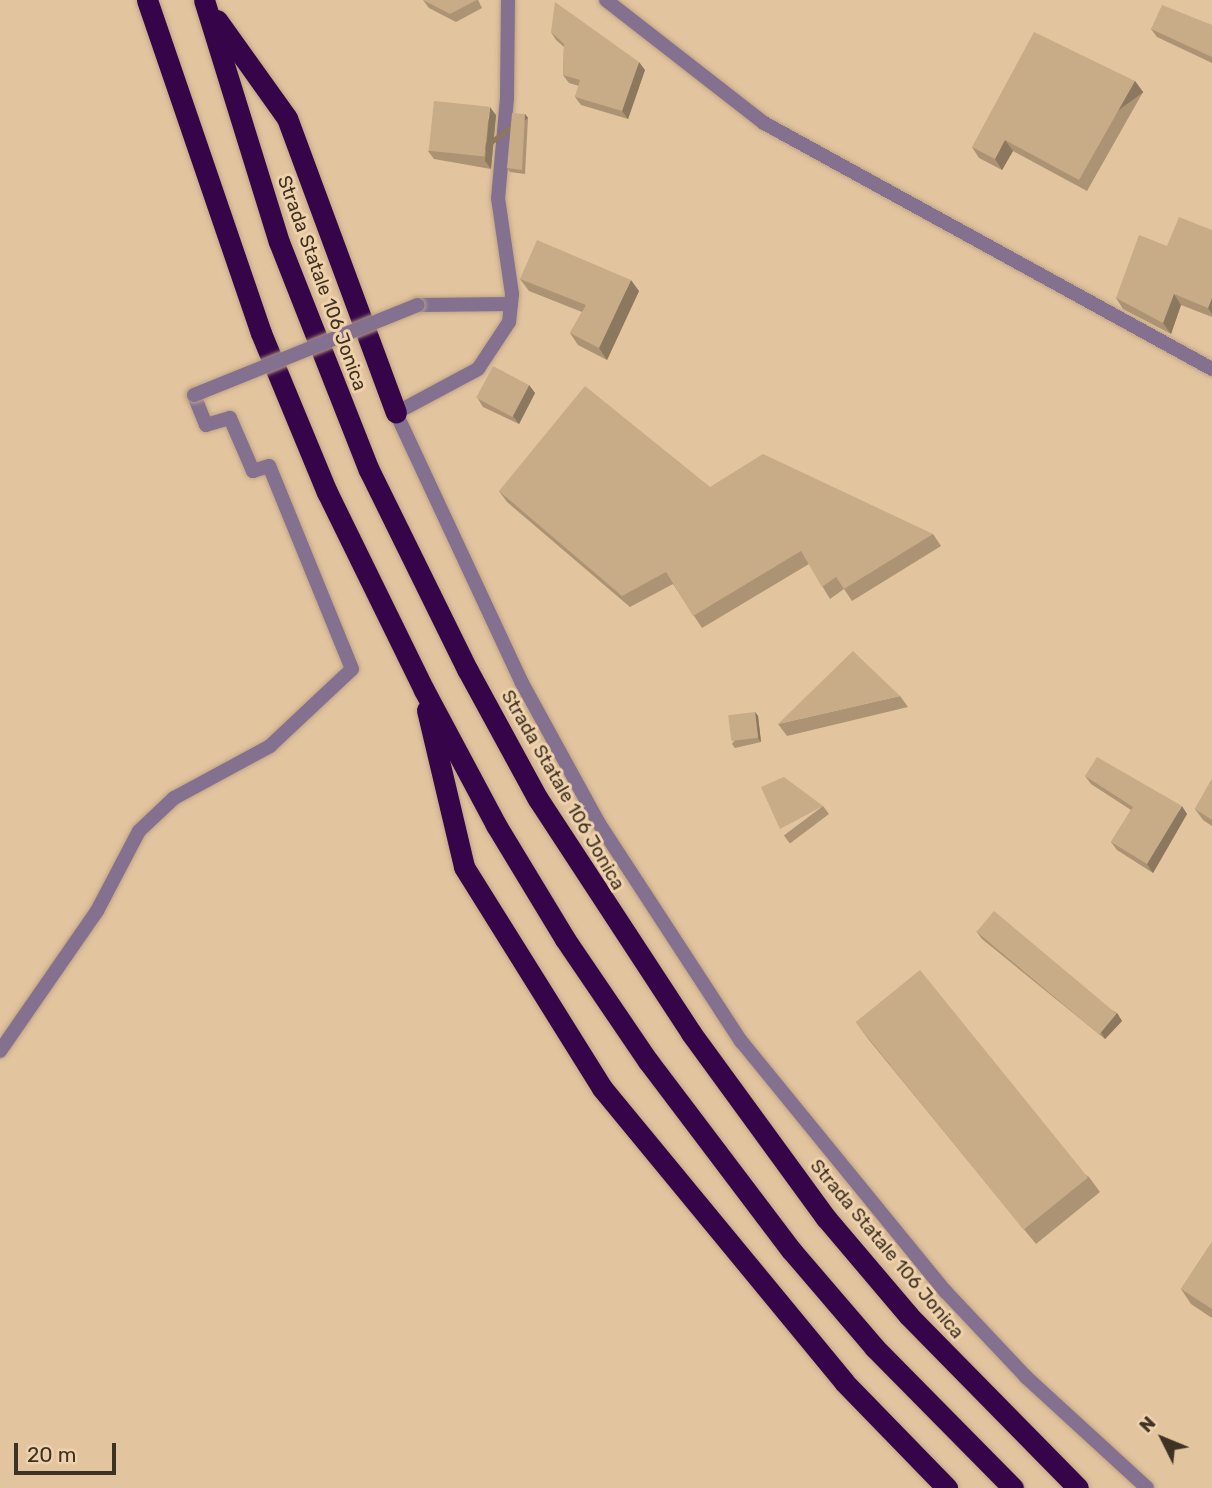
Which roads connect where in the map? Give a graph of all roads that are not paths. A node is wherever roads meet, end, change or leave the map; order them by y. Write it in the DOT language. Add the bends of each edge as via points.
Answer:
graph roads {
  1 [pos="147,0"];
  2 [pos="508,0"];
  3 [pos="607,0"];
  4 [pos="205,2"];
  5 [pos="511,304"];
  6 [pos="1212,369"];
  7 [pos="396,413"];
  8 [pos="424,690"];
  9 [pos="0,1051"];
  10 [pos="947,1488"];
  11 [pos="1013,1488"];
  12 [pos="1078,1488"];
  13 [pos="1147,1488"];
  1 -- 8 [label="highway" via="261,333 327,492"];
  2 -- 5 [label="street" via="507,98 498,198"];
  3 -- 6 [label="street" via="764,123"];
  4 -- 7 [label="highway" via="287,118"];
  4 -- 12 [label="highway, Strada Statale 106 Jonica" via="279,242 369,470 467,669 538,799 683,1023 826,1218 909,1316"];
  5 -- 7 [label="street" via="509,322 478,369"];
  5 -- 9 [label="street, bridge" via="418,305 194,395 206,425 230,418 253,471 269,466 352,669 270,746 174,797 139,831 97,911"];
  7 -- 13 [label="street" via="522,683 585,799 741,1041 946,1292 1026,1377"];
  8 -- 10 [label="highway" via="464,867 541,995 602,1088 707,1216 844,1382"];
  8 -- 11 [label="highway" via="551,916 648,1061 791,1250 874,1347"];
}
